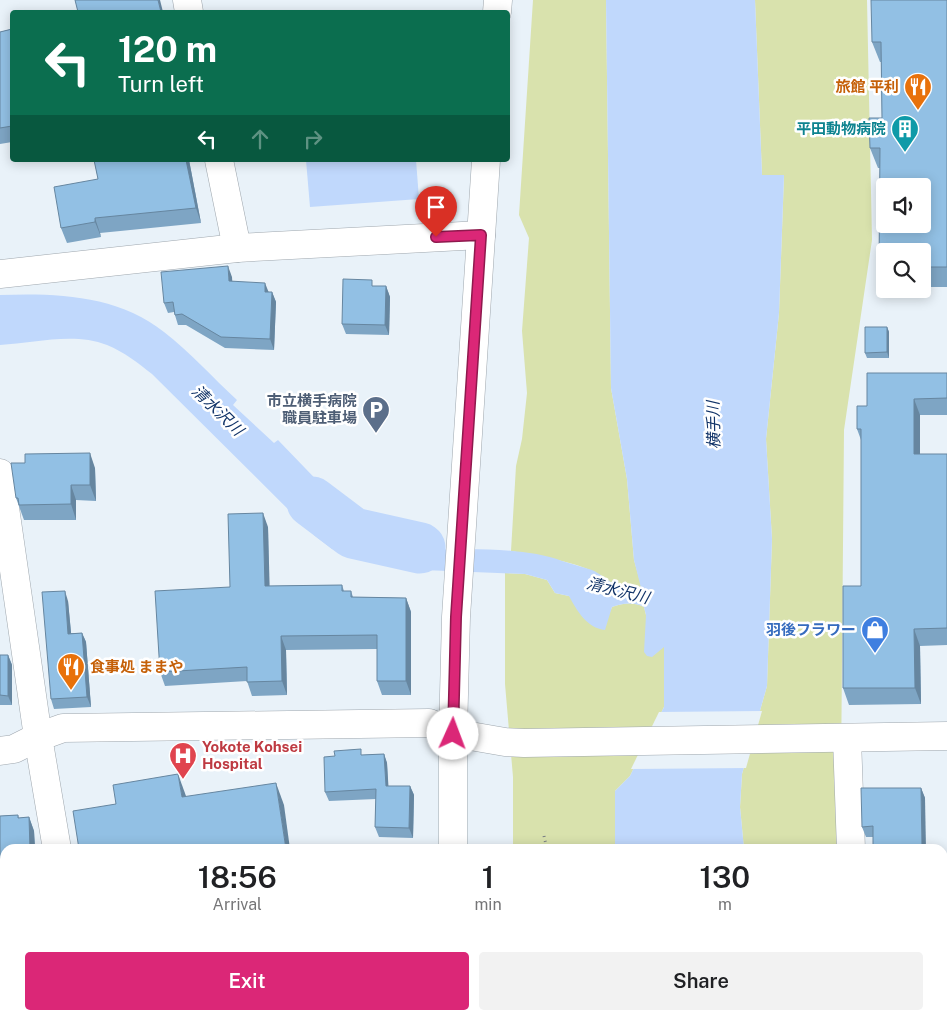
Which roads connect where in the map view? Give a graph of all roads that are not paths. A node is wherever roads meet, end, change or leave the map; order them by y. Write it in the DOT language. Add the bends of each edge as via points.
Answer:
graph roads {
  1 [pos="219,162"];
  2 [pos="486,162"];
  3 [pos="481,235"];
  4 [pos="237,248"];
  5 [pos="0,274"];
  6 [pos="0,473"];
  7 [pos="453,734"];
  8 [pos="38,736"];
  9 [pos="947,736"];
  10 [pos="847,739"];
  11 [pos="0,750"];
  12 [pos="56,844"];
  13 [pos="453,844"];
  14 [pos="851,844"];
  1 -- 4 [label="street"];
  2 -- 3 [label="street"];
  3 -- 4 [label="street"];
  3 -- 7 [label="street" via="456,617"];
  4 -- 5 [label="street"];
  6 -- 8 [label="street"];
  7 -- 8 [label="street" via="428,723 63,728"];
  7 -- 10 [label="street" via="524,743"];
  7 -- 13 [label="street"];
  8 -- 11 [label="street" via="14,749"];
  8 -- 12 [label="street"];
  9 -- 10 [label="street"];
  10 -- 14 [label="street"];
}
